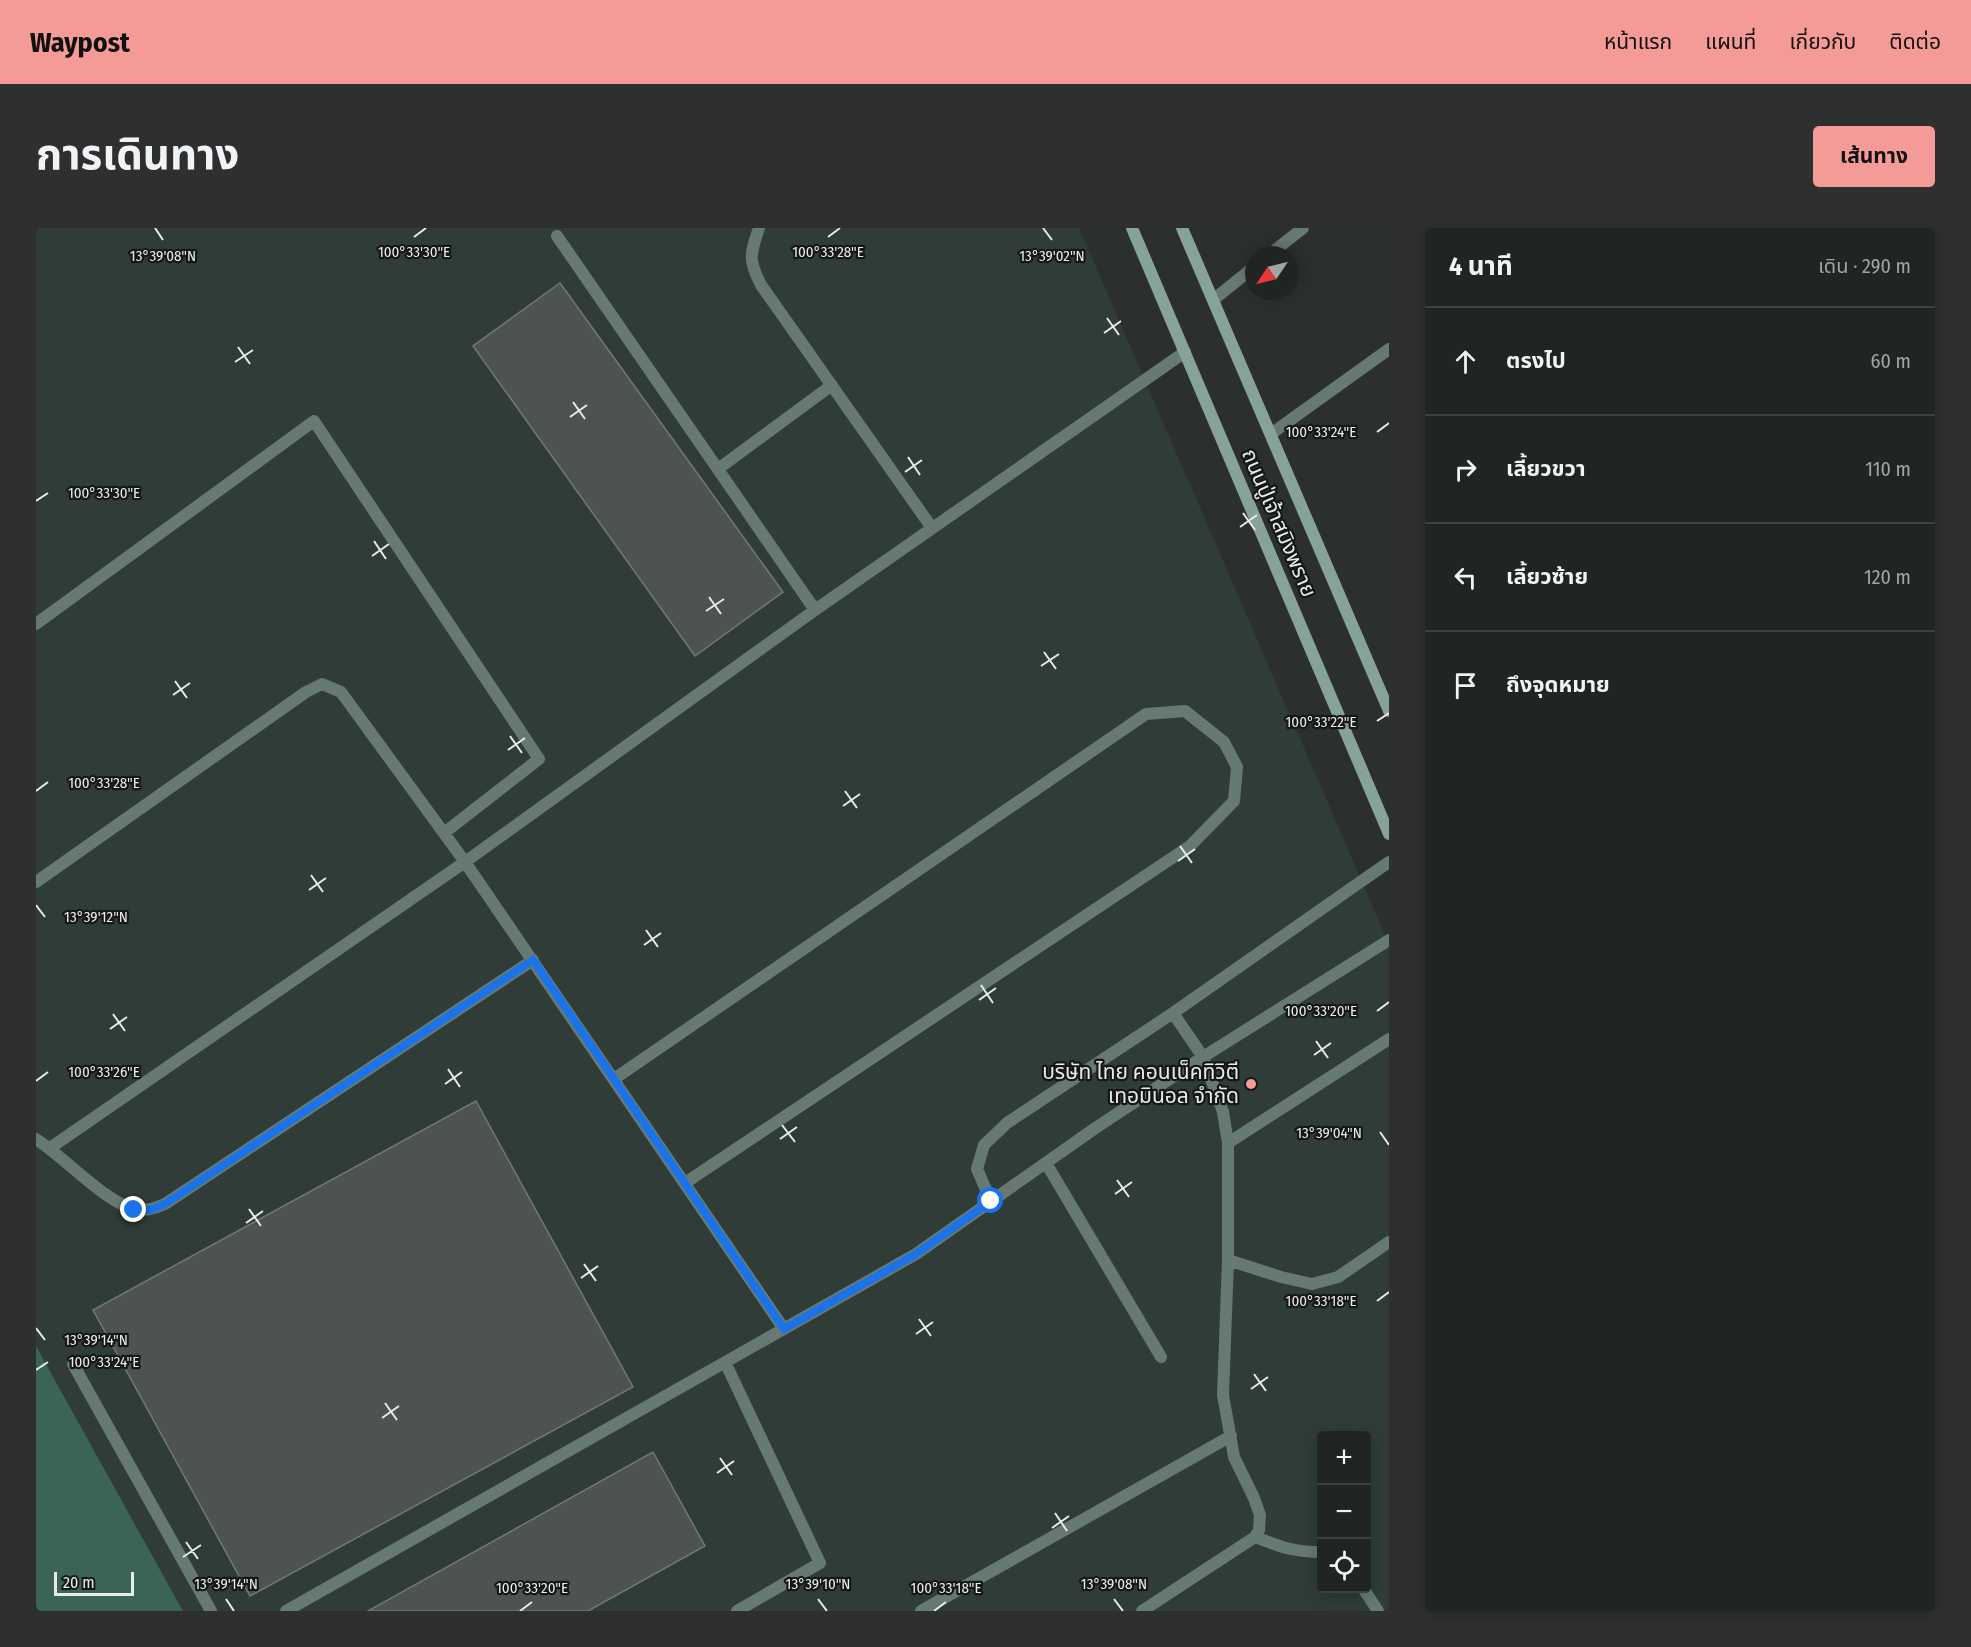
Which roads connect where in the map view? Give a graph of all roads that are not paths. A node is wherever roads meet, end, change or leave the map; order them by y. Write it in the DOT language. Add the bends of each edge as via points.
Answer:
graph roads {
  1 [pos="759,228"];
  2 [pos="1132,228"];
  3 [pos="1182,228"];
  4 [pos="1303,228"];
  5 [pos="556,236"];
  6 [pos="1280,246"];
  7 [pos="1245,274"];
  8 [pos="1213,300"];
  9 [pos="1389,349"];
  10 [pos="1185,352"];
  11 [pos="832,385"];
  12 [pos="1271,434"];
  13 [pos="718,469"];
  14 [pos="932,528"];
  15 [pos="815,610"];
  16 [pos="36,624"];
  17 [pos="1389,711"];
  18 [pos="444,833"];
  19 [pos="1389,834"];
  20 [pos="465,862"];
  21 [pos="1389,862"];
  22 [pos="36,882"];
  23 [pos="1389,940"];
  24 [pos="533,960"];
  25 [pos="1173,1013"];
  26 [pos="1389,1039"];
  27 [pos="1203,1057"];
  28 [pos="614,1079"];
  29 [pos="36,1139"];
  30 [pos="1228,1143"];
  31 [pos="50,1148"];
  32 [pos="1046,1163"];
  33 [pos="685,1183"];
  34 [pos="991,1201"];
  35 [pos="1389,1242"];
  36 [pos="1228,1260"];
  37 [pos="784,1329"];
  38 [pos="1161,1357"];
  39 [pos="725,1362"];
  40 [pos="73,1364"];
  41 [pos="1231,1436"];
  42 [pos="1255,1537"];
  43 [pos="1317,1552"];
  44 [pos="1367,1593"];
  45 [pos="211,1611"];
  46 [pos="286,1611"];
  47 [pos="737,1611"];
  48 [pos="921,1611"];
  49 [pos="1142,1611"];
  50 [pos="1378,1611"];
  1 -- 11 [label="lane" via="751,264"];
  2 -- 10 [label="main road, ถนนปู่เจ้าสมิงพราย"];
  3 -- 8 [label="main road, ถนนปู่เจ้าสมิงพราย"];
  4 -- 6 [label="lane"];
  5 -- 13 [label="lane"];
  7 -- 8 [label="lane"];
  8 -- 12 [label="main road, ถนนปู่เจ้าสมิงพราย"];
  9 -- 12 [label="lane"];
  10 -- 14 [label="lane"];
  10 -- 19 [label="main road, ถนนปู่เจ้าสมิงพราย"];
  11 -- 13 [label="lane"];
  11 -- 14 [label="lane"];
  12 -- 17 [label="main road, ถนนปู่เจ้าสมิงพราย"];
  13 -- 15 [label="lane"];
  14 -- 15 [label="lane"];
  15 -- 20 [label="lane"];
  16 -- 18 [label="lane" via="314,421 539,759"];
  18 -- 20 [label="lane"];
  18 -- 22 [label="lane" via="341,692 322,684"];
  20 -- 24 [label="lane"];
  20 -- 31 [label="lane"];
  21 -- 25 [label="lane"];
  23 -- 27 [label="lane"];
  24 -- 28 [label="lane"];
  24 -- 31 [label="lane" via="165,1204 150,1210 134,1210 116,1202"];
  25 -- 27 [label="lane"];
  25 -- 34 [label="lane" via="1006,1123 984,1145 976,1168"];
  26 -- 30 [label="lane"];
  27 -- 30 [label="lane" via="1223,1112"];
  27 -- 32 [label="lane"];
  28 -- 33 [label="lane"];
  28 -- 33 [label="lane" via="1146,714 1185,711 1224,742 1237,767 1234,801 1190,846"];
  29 -- 31 [label="lane"];
  30 -- 36 [label="lane"];
  32 -- 34 [label="lane"];
  32 -- 38 [label="lane"];
  33 -- 37 [label="lane"];
  34 -- 37 [label="lane" via="916,1254"];
  35 -- 36 [label="lane" via="1338,1277 1312,1284"];
  36 -- 41 [label="lane" via="1223,1395"];
  37 -- 39 [label="lane"];
  39 -- 46 [label="lane"];
  39 -- 47 [label="lane" via="820,1563"];
  40 -- 45 [label="lane"];
  41 -- 42 [label="lane" via="1234,1457 1260,1515"];
  41 -- 48 [label="lane"];
  42 -- 43 [label="lane" via="1291,1551"];
  42 -- 49 [label="lane"];
  44 -- 50 [label="lane"];
}
